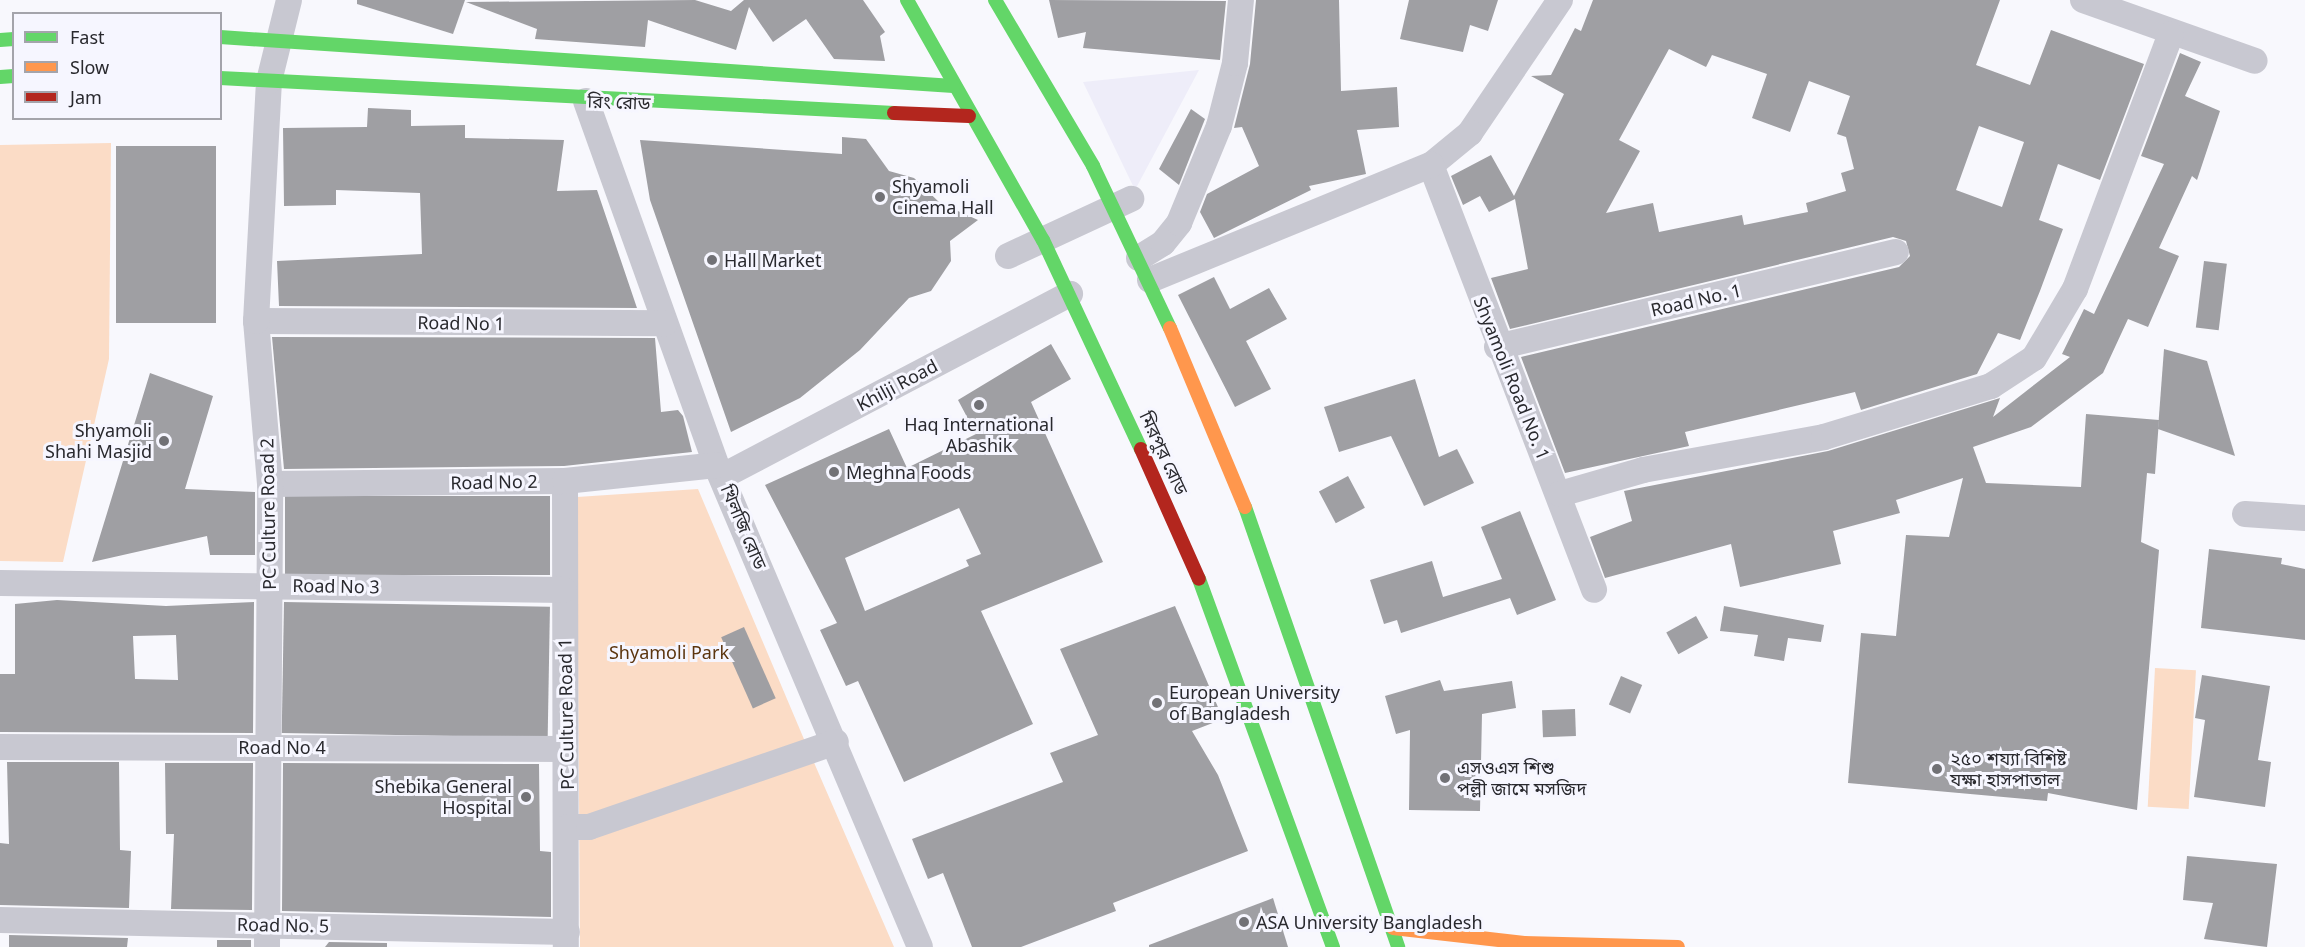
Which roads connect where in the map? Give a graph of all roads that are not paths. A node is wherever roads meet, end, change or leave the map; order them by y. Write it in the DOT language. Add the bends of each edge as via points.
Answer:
graph roads {
  1 [pos="289,0"];
  2 [pos="907,0"];
  3 [pos="995,0"];
  4 [pos="1241,0"];
  5 [pos="1560,0"];
  6 [pos="2083,0"];
  7 [pos="2170,34"];
  8 [pos="222,37"];
  9 [pos="277,39"];
  10 [pos="2255,61"];
  11 [pos="222,78"];
  12 [pos="269,81"];
  13 [pos="953,86"];
  14 [pos="586,101"];
  15 [pos="969,116"];
  16 [pos="1431,165"];
  17 [pos="1131,199"];
  18 [pos="1043,240"];
  19 [pos="1896,252"];
  20 [pos="1008,256"];
  21 [pos="1144,269"];
  22 [pos="1070,294"];
  23 [pos="256,321"];
  24 [pos="665,323"];
  25 [pos="1497,347"];
  26 [pos="719,470"];
  27 [pos="565,481"];
  28 [pos="270,484"];
  29 [pos="1560,494"];
  30 [pos="2245,514"];
  31 [pos="2305,519"];
  32 [pos="0,584"];
  33 [pos="270,585"];
  34 [pos="564,590"];
  35 [pos="1594,590"];
  36 [pos="836,741"];
  37 [pos="0,747"];
  38 [pos="267,747"];
  39 [pos="565,749"];
  40 [pos="568,827"];
  41 [pos="0,920"];
  42 [pos="1393,928"];
  43 [pos="267,935"];
  44 [pos="566,939"];
  45 [pos="1659,946"];
  46 [pos="920,947"];
  47 [pos="1333,947"];
  48 [pos="1398,947"];
  49 [pos="1678,947"];
  1 -- 9 [label="street"];
  2 -- 13 [label="main road, মিরপুর রোড"];
  3 -- 21 [label="main road" via="1093,166"];
  4 -- 21 [label="street" via="1235,63 1219,126 1179,224"];
  5 -- 16 [label="street" via="1470,133"];
  6 -- 7 [label="street"];
  7 -- 10 [label="street"];
  7 -- 29 [label="street" via="2074,289 2034,358 1991,386 1824,437 1643,470"];
  8 -- 9 [label="main road"];
  9 -- 12 [label="street"];
  9 -- 13 [label="main road"];
  11 -- 12 [label="main road, রিং রোড"];
  12 -- 14 [label="main road, রিং রোড"];
  12 -- 23 [label="street, PC Culture Road 2"];
  13 -- 15 [label="main road, মিরপুর রোড"];
  14 -- 15 [label="main road, রিং রোড"];
  14 -- 24 [label="street, খিলজি রোড"];
  15 -- 18 [label="main road, মিরপুর রোড"];
  16 -- 21 [label="street"];
  16 -- 25 [label="street, Shyamoli Road No. 1"];
  17 -- 18 [label="street"];
  18 -- 20 [label="street"];
  18 -- 22 [label="main road, মিরপুর রোড"];
  19 -- 25 [label="street, Road No. 1"];
  21 -- 42 [label="main road" via="1270,567"];
  22 -- 26 [label="street, Khilji Road"];
  22 -- 47 [label="main road, মিরপুর রোড" via="1178,527 1246,698"];
  23 -- 24 [label="street, Road No 1"];
  23 -- 28 [label="street, PC Culture Road 2"];
  24 -- 26 [label="street, খিলজি রোড"];
  25 -- 29 [label="street, Shyamoli Road No. 1"];
  26 -- 27 [label="street, Road No 2"];
  26 -- 36 [label="street, খিলজি রোড"];
  27 -- 28 [label="street, Road No 2"];
  27 -- 34 [label="street, PC Culture Road 1"];
  28 -- 33 [label="street, PC Culture Road 2"];
  29 -- 35 [label="street, Shyamoli Road No. 1"];
  30 -- 31 [label="street"];
  32 -- 33 [label="street, Road No 3"];
  33 -- 34 [label="street, Road No 3"];
  33 -- 38 [label="street, PC Culture Road 2"];
  34 -- 39 [label="street, PC Culture Road 1"];
  36 -- 40 [label="street" via="589,827"];
  36 -- 46 [label="street, খিলজি রোড"];
  37 -- 38 [label="street, Road No 4"];
  38 -- 39 [label="street, Road No 4"];
  38 -- 43 [label="street, PC Culture Road 2"];
  39 -- 40 [label="street, PC Culture Road 1"];
  40 -- 44 [label="street, PC Culture Road 1"];
  41 -- 43 [label="street, Road No. 5"];
  42 -- 45 [label="main road" via="1524,943"];
  42 -- 48 [label="main road"];
  43 -- 44 [label="street, Road No. 5"];
  45 -- 49 [label="main road"];
}
